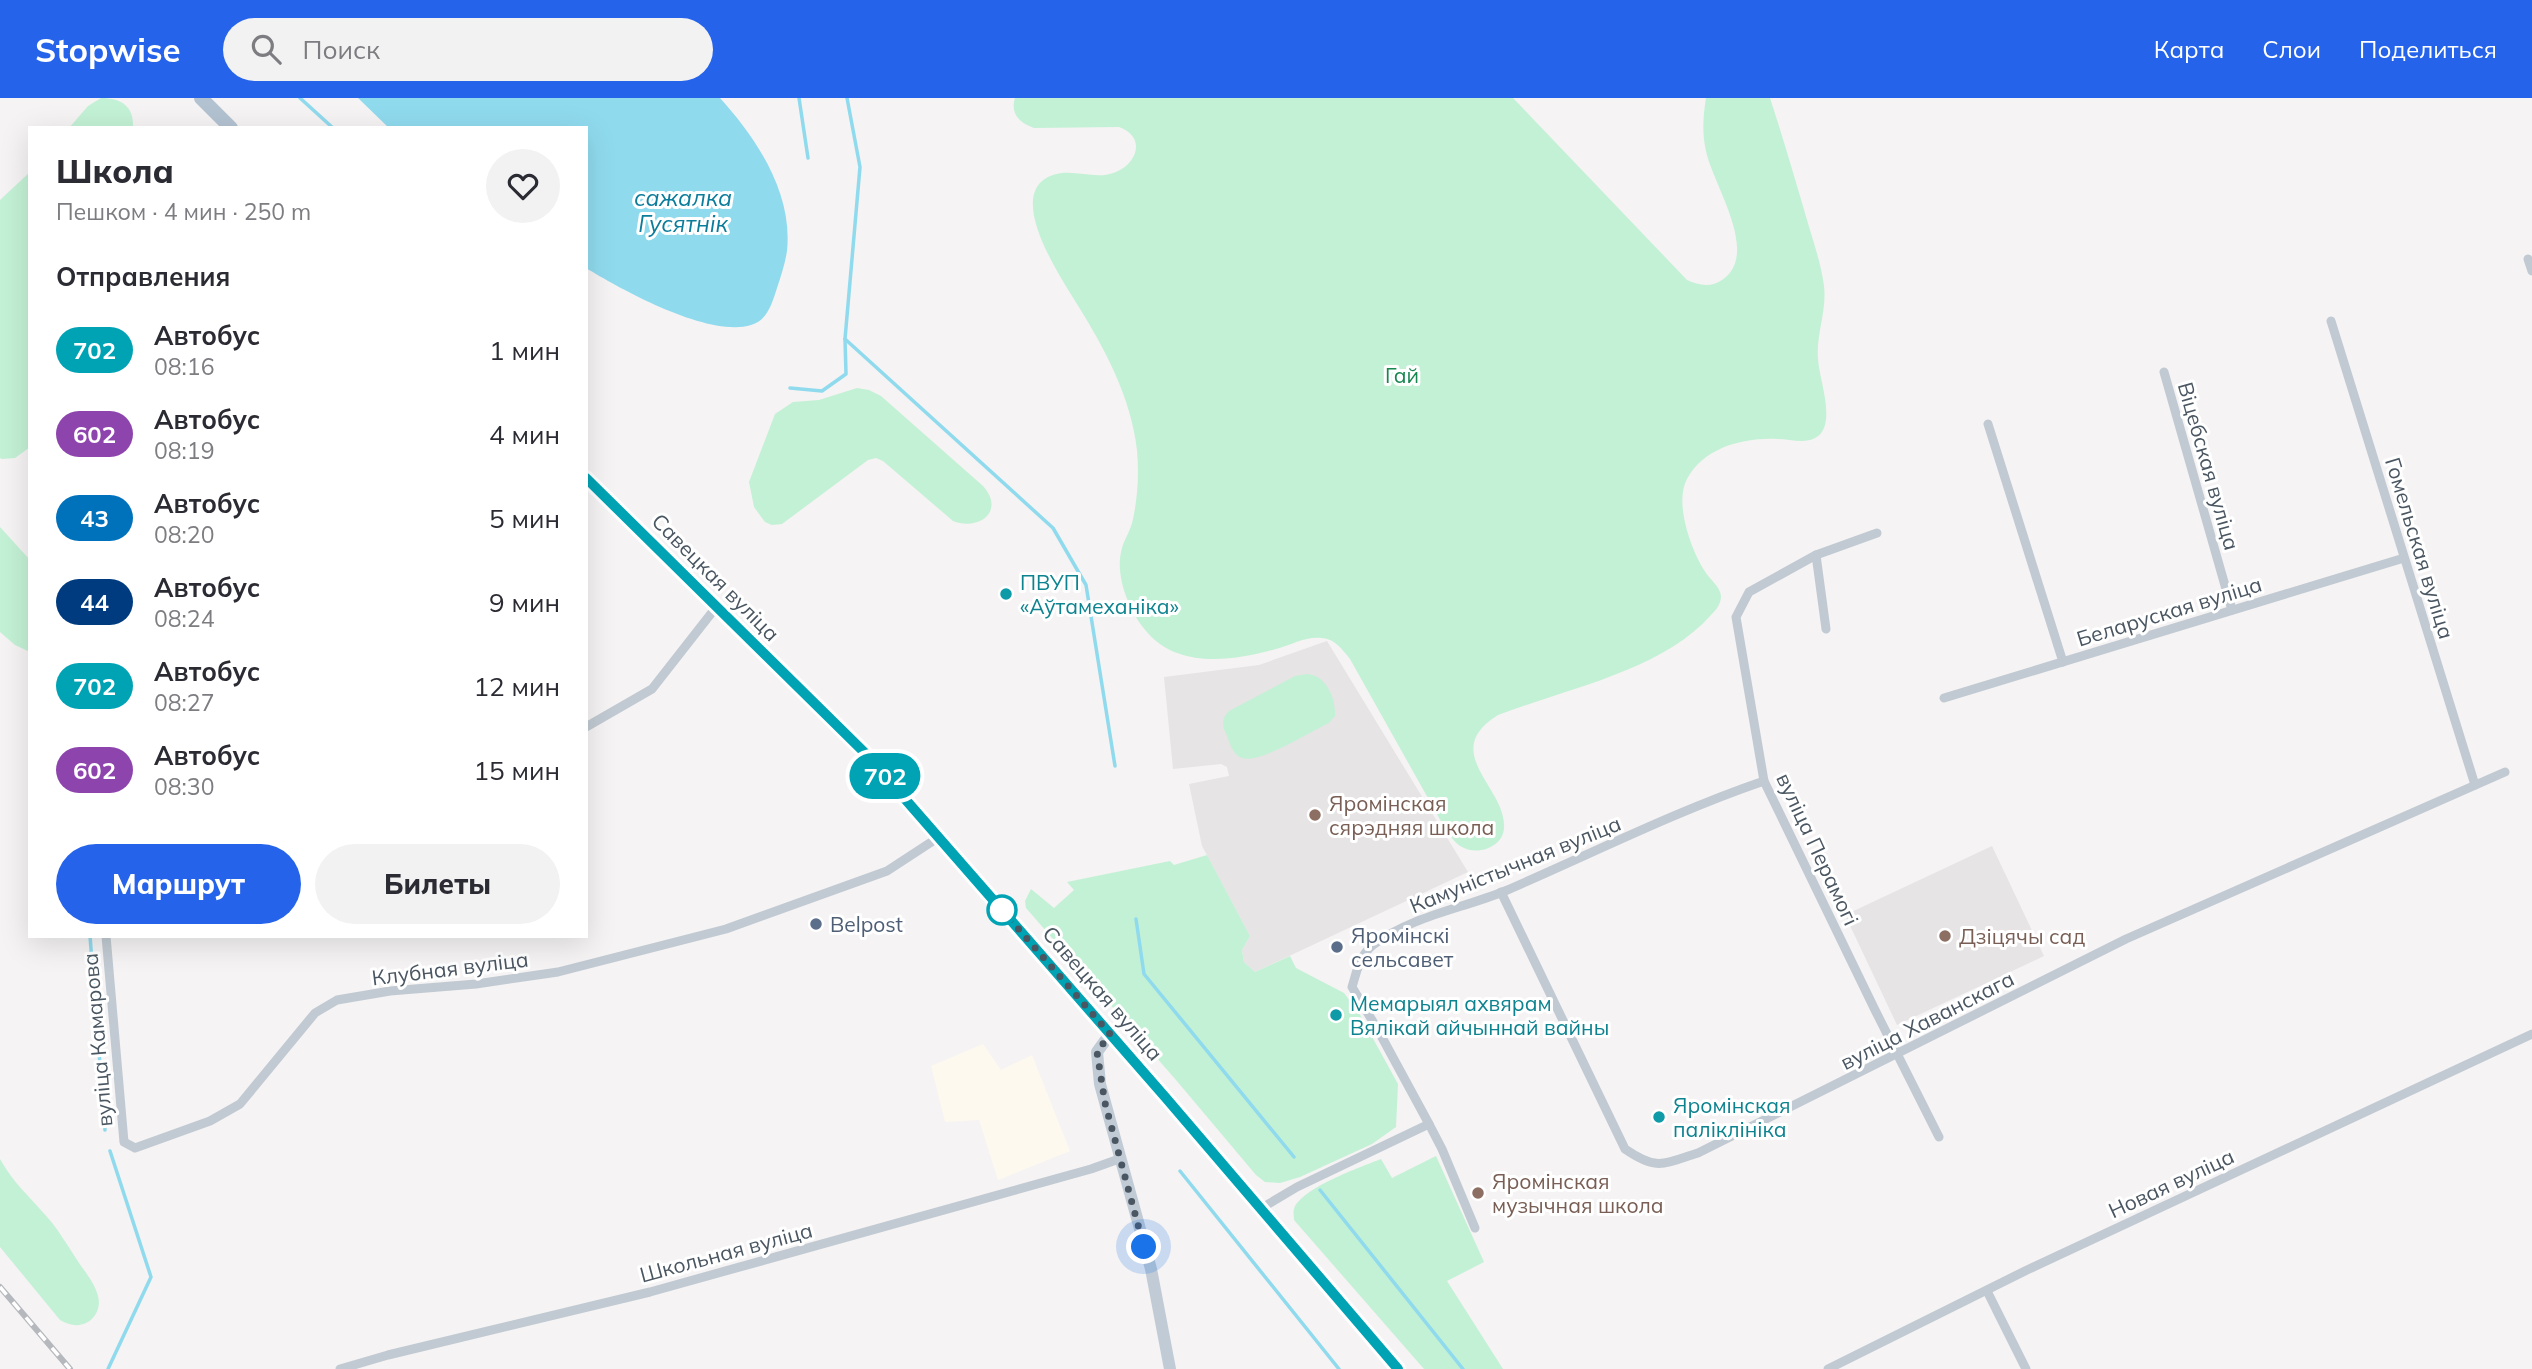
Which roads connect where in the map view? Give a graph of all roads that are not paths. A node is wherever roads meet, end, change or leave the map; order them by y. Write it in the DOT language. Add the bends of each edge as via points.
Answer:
graph roads {
  1 [pos="201,98"];
  2 [pos="229,126"];
  3 [pos="2528,260"];
  4 [pos="2532,271"];
  5 [pos="2331,321"];
  6 [pos="2164,372"];
  7 [pos="1988,424"];
  8 [pos="588,480"];
  9 [pos="1877,533"];
  10 [pos="1816,555"];
  11 [pos="2404,558"];
  12 [pos="717,606"];
  13 [pos="2232,610"];
  14 [pos="1826,629"];
  15 [pos="2063,662"];
  16 [pos="1944,698"];
  17 [pos="588,726"];
  18 [pos="2505,772"];
  19 [pos="1765,781"];
  20 [pos="2475,785"];
  21 [pos="939,837"];
  22 [pos="1501,892"];
  23 [pos="106,938"];
  24 [pos="1110,1034"];
  25 [pos="2532,1034"];
  26 [pos="1898,1055"];
  27 [pos="1429,1124"];
  28 [pos="1939,1137"];
  29 [pos="124,1142"];
  30 [pos="1119,1159"];
  31 [pos="1260,1209"];
  32 [pos="1475,1228"];
  33 [pos="1987,1291"];
  34 [pos="340,1369"];
  35 [pos="1170,1369"];
  36 [pos="1398,1369"];
  37 [pos="1828,1369"];
  38 [pos="2026,1369"];
  1 -- 2 [label="main road"];
  3 -- 4 [label="street"];
  5 -- 11 [label="street, Гомельская вуліца"];
  6 -- 13 [label="street, Віцебская вуліца"];
  7 -- 15 [label="street"];
  8 -- 12 [label="main road, Савецкая вуліца"];
  9 -- 10 [label="street, вуліца Перамогі"];
  10 -- 14 [label="street"];
  10 -- 19 [label="street, вуліца Перамогі" via="1749,592 1736,617"];
  11 -- 13 [label="street, Беларуская вуліца"];
  11 -- 20 [label="street, Гомельская вуліца"];
  12 -- 17 [label="street" via="652,689"];
  12 -- 21 [label="main road, Савецкая вуліца" via="864,752"];
  13 -- 15 [label="street, Беларуская вуліца"];
  15 -- 16 [label="street, Беларуская вуліца"];
  18 -- 20 [label="street, вуліца Хаванскага"];
  19 -- 22 [label="street, Камуністычная вуліца" via="1715,798"];
  19 -- 26 [label="street, вуліца Перамогі"];
  20 -- 26 [label="street, вуліца Хаванскага" via="2126,939"];
  21 -- 24 [label="main road, Савецкая вуліца"];
  21 -- 29 [label="street, Клубная вуліца" via="887,871 726,929 558,972 337,1000 315,1013 240,1104 210,1121 148,1144 135,1148"];
  22 -- 26 [label="street, вуліца Хаванскага" via="1625,1149 1645,1163 1662,1164 1698,1153"];
  22 -- 27 [label="street, Камуністычная вуліца" via="1401,928 1370,947 1358,963 1352,987"];
  23 -- 29 [label="street, вуліца Камарова"];
  24 -- 30 [label="street" via="1097,1052 1100,1084"];
  24 -- 31 [label="main road, Савецкая вуліца"];
  25 -- 33 [label="street, Новая вуліца"];
  26 -- 28 [label="street, вуліца Перамогі"];
  27 -- 31 [label="street"];
  27 -- 32 [label="street, Камуністычная вуліца"];
  30 -- 34 [label="street, Школьная вуліца" via="650,1292"];
  30 -- 35 [label="street" via="1151,1269"];
  31 -- 36 [label="main road, Савецкая вуліца"];
  33 -- 37 [label="street, Новая вуліца"];
  33 -- 38 [label="street"];
}
